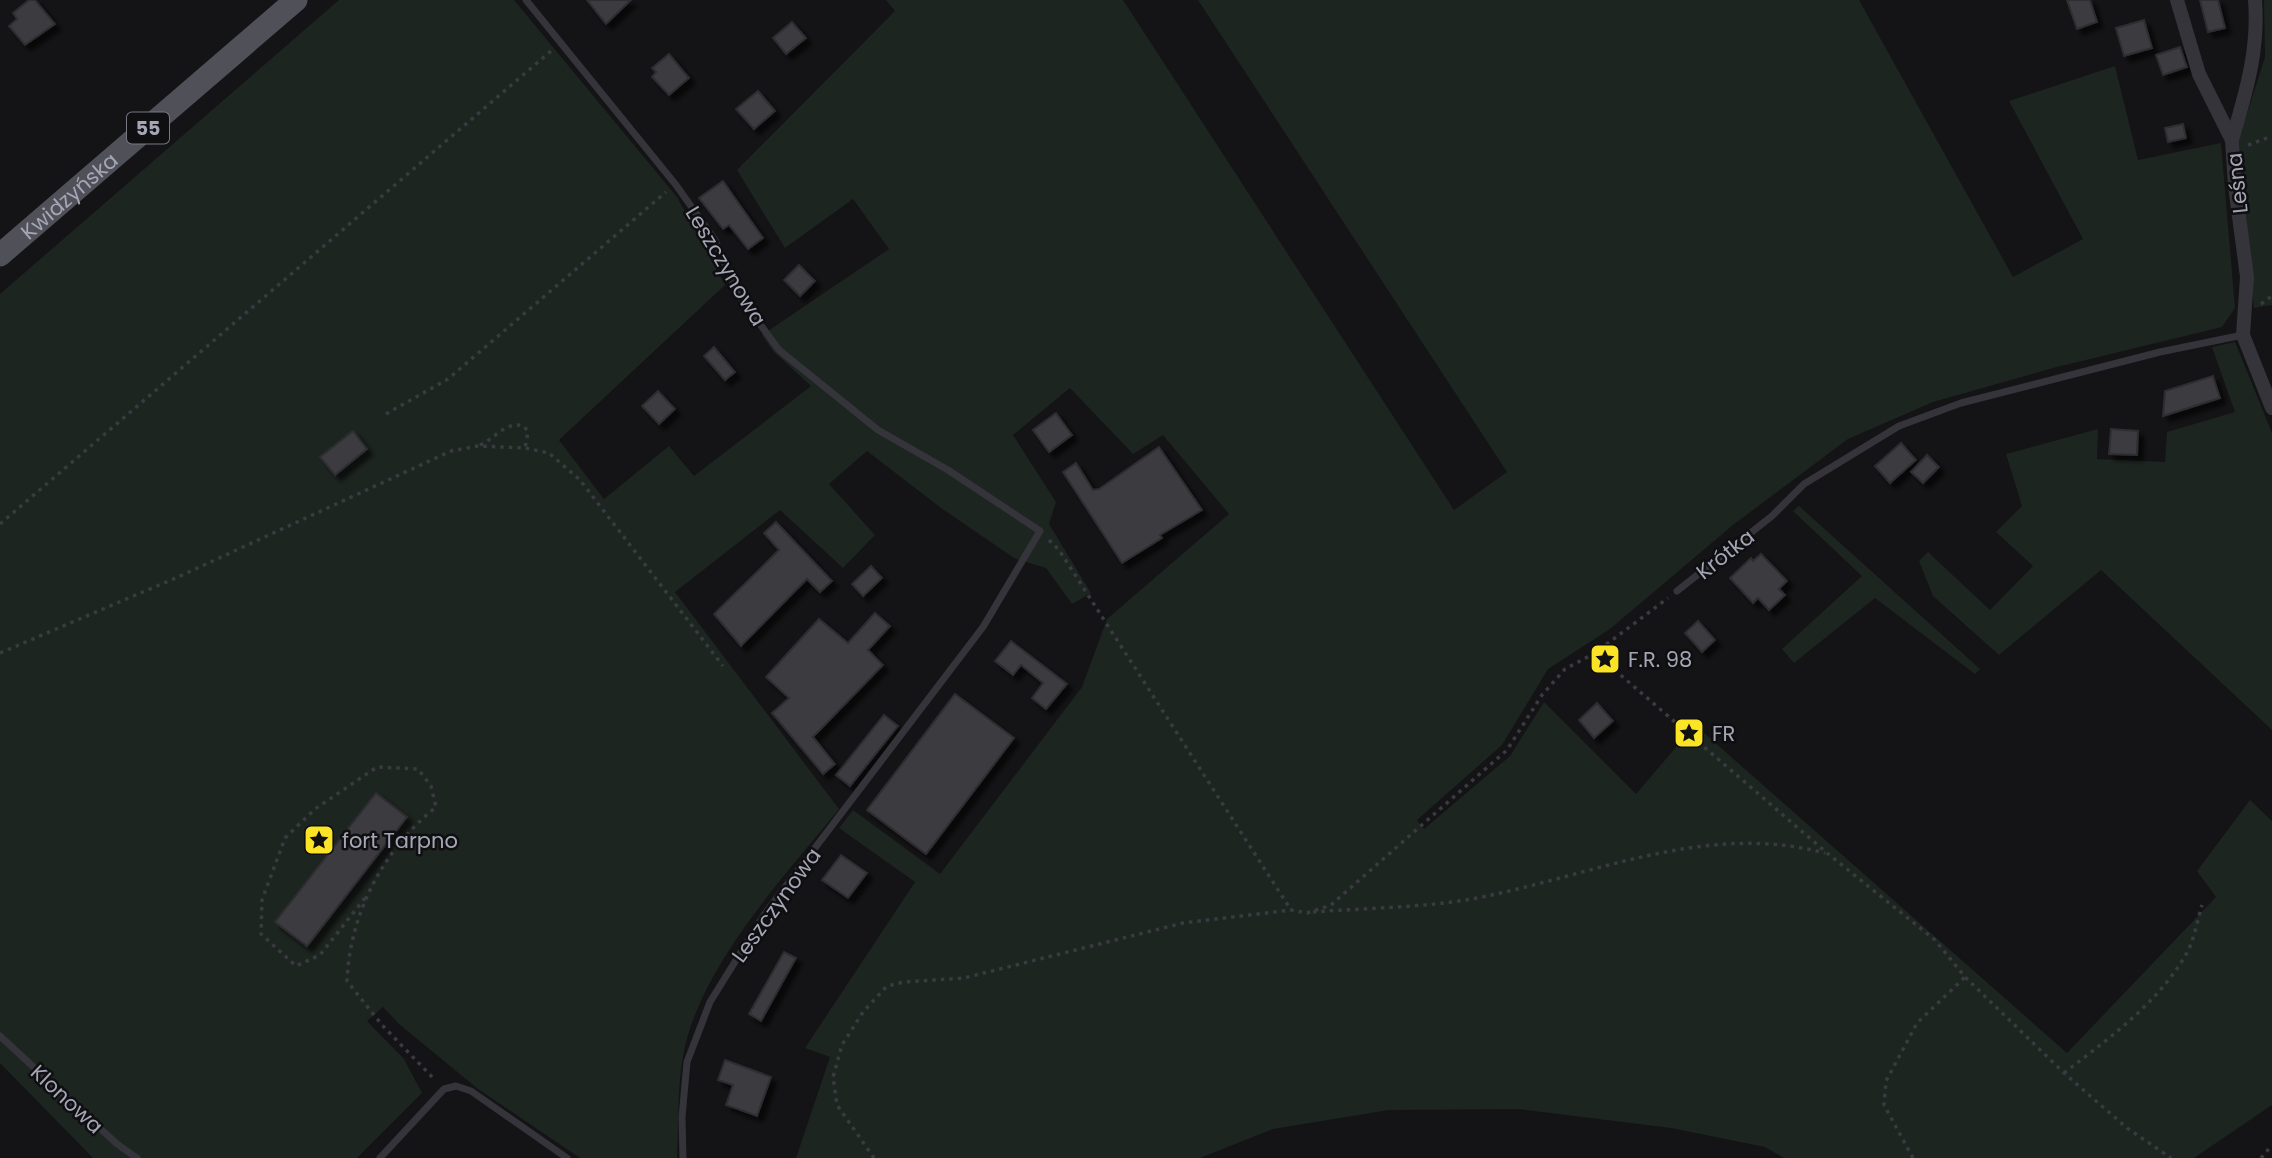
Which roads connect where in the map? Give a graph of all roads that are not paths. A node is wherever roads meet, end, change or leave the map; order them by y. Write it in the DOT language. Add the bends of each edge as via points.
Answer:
graph roads {
  1 [pos="296,0"];
  2 [pos="526,0"];
  3 [pos="2177,0"];
  4 [pos="2255,0"];
  5 [pos="2232,145"];
  6 [pos="0,255"];
  7 [pos="2243,335"];
  8 [pos="2272,408"];
  9 [pos="1677,591"];
  10 [pos="0,1036"];
  11 [pos="137,1158"];
  12 [pos="380,1158"];
  13 [pos="567,1158"];
  14 [pos="683,1158"];
  1 -- 6 [label="main road, Kwidzyńska / 55"];
  2 -- 14 [label="lane, Leszczynowa" via="676,184 715,240 737,292 779,350 878,430 1040,531 983,627 765,915 710,1002 687,1062"];
  3 -- 5 [label="street, Leśna" via="2199,74"];
  4 -- 5 [label="street" via="2252,69"];
  5 -- 7 [label="street, Leśna" via="2248,277"];
  7 -- 8 [label="street"];
  7 -- 9 [label="lane, Krótka" via="1961,403 1899,426 1804,484 1772,516"];
  10 -- 11 [label="lane, Klonowa"];
  12 -- 13 [label="lane" via="444,1089 456,1086 471,1091"];
}
